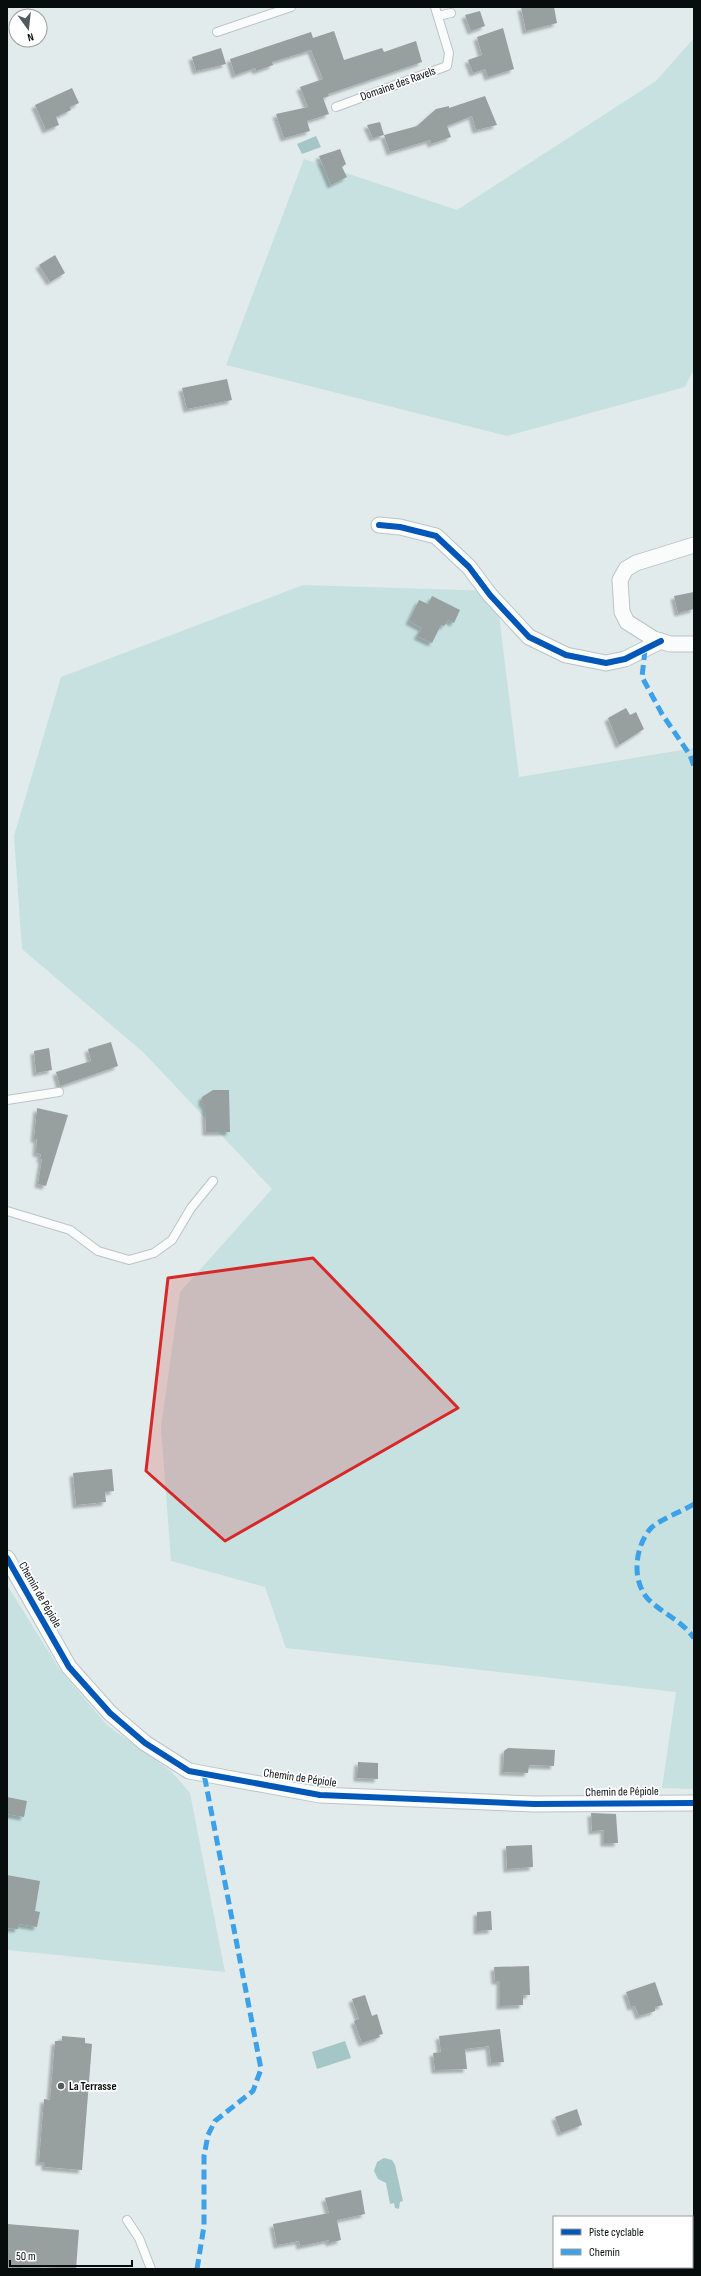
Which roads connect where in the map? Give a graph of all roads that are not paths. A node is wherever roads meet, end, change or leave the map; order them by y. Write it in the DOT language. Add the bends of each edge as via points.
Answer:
graph roads {
  1 [pos="291,7"];
  2 [pos="435,7"];
  3 [pos="450,12"];
  4 [pos="438,16"];
  5 [pos="217,32"];
  6 [pos="336,107"];
  7 [pos="379,525"];
  8 [pos="694,545"];
  9 [pos="661,641"];
  10 [pos="694,644"];
  11 [pos="60,1092"];
  12 [pos="7,1100"];
  13 [pos="213,1181"];
  14 [pos="7,1211"];
  15 [pos="7,1558"];
  16 [pos="694,1803"];
  17 [pos="127,2220"];
  18 [pos="150,2269"];
  1 -- 5 [label="lane"];
  2 -- 4 [label="lane, Domaine des Ravels"];
  3 -- 4 [label="lane"];
  4 -- 6 [label="lane, Domaine des Ravels" via="449,53 447,66"];
  7 -- 9 [label="street" via="436,536 469,567 490,595 529,637 566,655 606,663 625,659"];
  8 -- 9 [label="street" via="636,563 626,569 620,580 622,612 627,622 654,640"];
  9 -- 10 [label="street" via="670,644"];
  11 -- 12 [label="lane"];
  13 -- 14 [label="lane" via="190,1208 172,1240 154,1253 129,1260 98,1251 70,1230"];
  15 -- 16 [label="street, Chemin de Pépiole" via="69,1667 110,1713 145,1743 189,1771 320,1795 534,1804"];
  17 -- 18 [label="lane" via="138,2238"];
}
